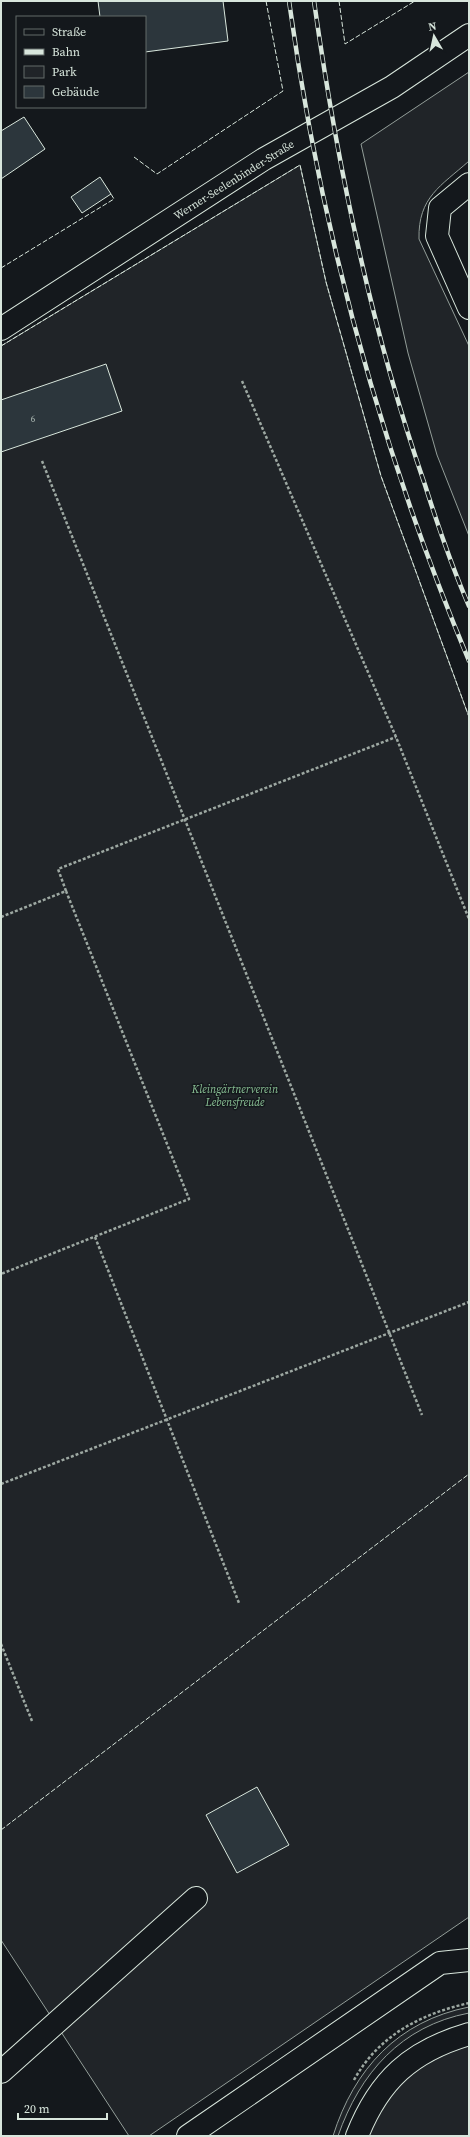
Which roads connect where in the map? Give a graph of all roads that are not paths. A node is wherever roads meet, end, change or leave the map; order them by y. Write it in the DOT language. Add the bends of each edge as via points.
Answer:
graph roads {
  1 [pos="469,35"];
  2 [pos="469,184"];
  3 [pos="469,308"];
  4 [pos="1,329"];
  5 [pos="196,1898"];
  6 [pos="469,1960"];
  7 [pos="469,2034"];
  8 [pos="1,2072"];
  9 [pos="188,2136"];
  10 [pos="357,2136"];
  1 -- 4 [label="main road, Werner-Seelenbinder-Straße" via="392,87 264,159"];
  2 -- 3 [label="main road" via="440,208 436,236"];
  5 -- 8 [label="main road"];
  6 -- 9 [label="main road" via="440,1963"];
  7 -- 10 [label="main road" via="443,2042 407,2064 390,2079 375,2098"];
}
